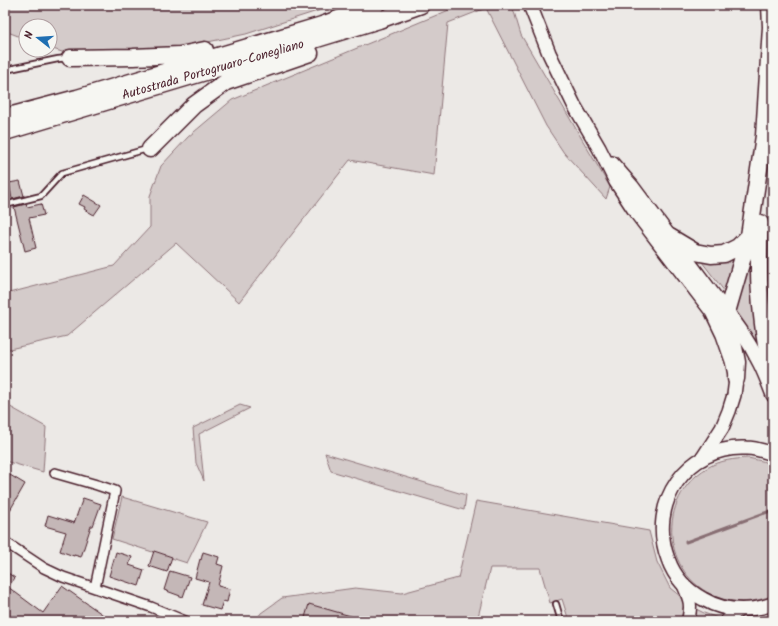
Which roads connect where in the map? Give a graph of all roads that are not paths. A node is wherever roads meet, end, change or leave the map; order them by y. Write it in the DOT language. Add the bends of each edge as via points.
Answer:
graph roads {
  1 [pos="421,5"];
  2 [pos="530,5"];
  3 [pos="770,5"];
  4 [pos="378,12"];
  5 [pos="322,25"];
  6 [pos="70,58"];
  7 [pos="5,70"];
  8 [pos="5,117"];
  9 [pos="773,122"];
  10 [pos="5,132"];
  11 [pos="599,148"];
  12 [pos="150,149"];
  13 [pos="5,206"];
  14 [pos="749,236"];
  15 [pos="670,237"];
  16 [pos="727,312"];
  17 [pos="736,379"];
  18 [pos="773,384"];
  19 [pos="773,395"];
  20 [pos="773,454"];
  21 [pos="702,459"];
  22 [pos="55,473"];
  23 [pos="5,542"];
  24 [pos="683,584"];
  25 [pos="95,588"];
  26 [pos="556,604"];
  27 [pos="773,604"];
  28 [pos="739,610"];
  29 [pos="185,621"];
  30 [pos="561,621"];
  31 [pos="688,621"];
  32 [pos="726,621"];
  1 -- 4 [label="highway, Autostrada Portogruaro-Conegliano"];
  2 -- 11 [label="main road" via="574,105"];
  3 -- 14 [label="highway" via="771,34 764,136"];
  4 -- 5 [label="highway, Autostrada Portogruaro-Conegliano"];
  4 -- 10 [label="highway, Autostrada Portogruaro-Conegliano" via="294,46"];
  4 -- 12 [label="highway" via="324,48 226,82 194,105"];
  5 -- 6 [label="highway" via="277,32 180,55"];
  5 -- 8 [label="highway, Autostrada Portogruaro-Conegliano"];
  6 -- 7 [label="lane"];
  9 -- 18 [label="highway" via="759,251 760,293"];
  11 -- 15 [label="main road" via="632,186"];
  11 -- 17 [label="main road" via="616,182 637,214 712,312 723,335"];
  12 -- 13 [label="lane" via="62,173 41,196"];
  14 -- 15 [label="highway" via="738,247 724,254 711,255 695,252"];
  14 -- 16 [label="highway"];
  15 -- 16 [label="main road"];
  16 -- 17 [label="highway" via="737,362"];
  16 -- 19 [label="main road" via="759,364"];
  17 -- 21 [label="main road" via="734,395 722,428"];
  20 -- 21 [label="main road" via="747,448 731,449 716,452"];
  21 -- 24 [label="main road" via="685,472 672,488 664,507 664,548 671,568"];
  22 -- 25 [label="street" via="115,491"];
  23 -- 25 [label="street" via="44,568"];
  24 -- 28 [label="main road" via="709,603"];
  24 -- 31 [label="main road" via="691,604"];
  25 -- 29 [label="street"];
  26 -- 30 [label="lane"];
  27 -- 28 [label="main road"];
  28 -- 32 [label="main road"];
}
